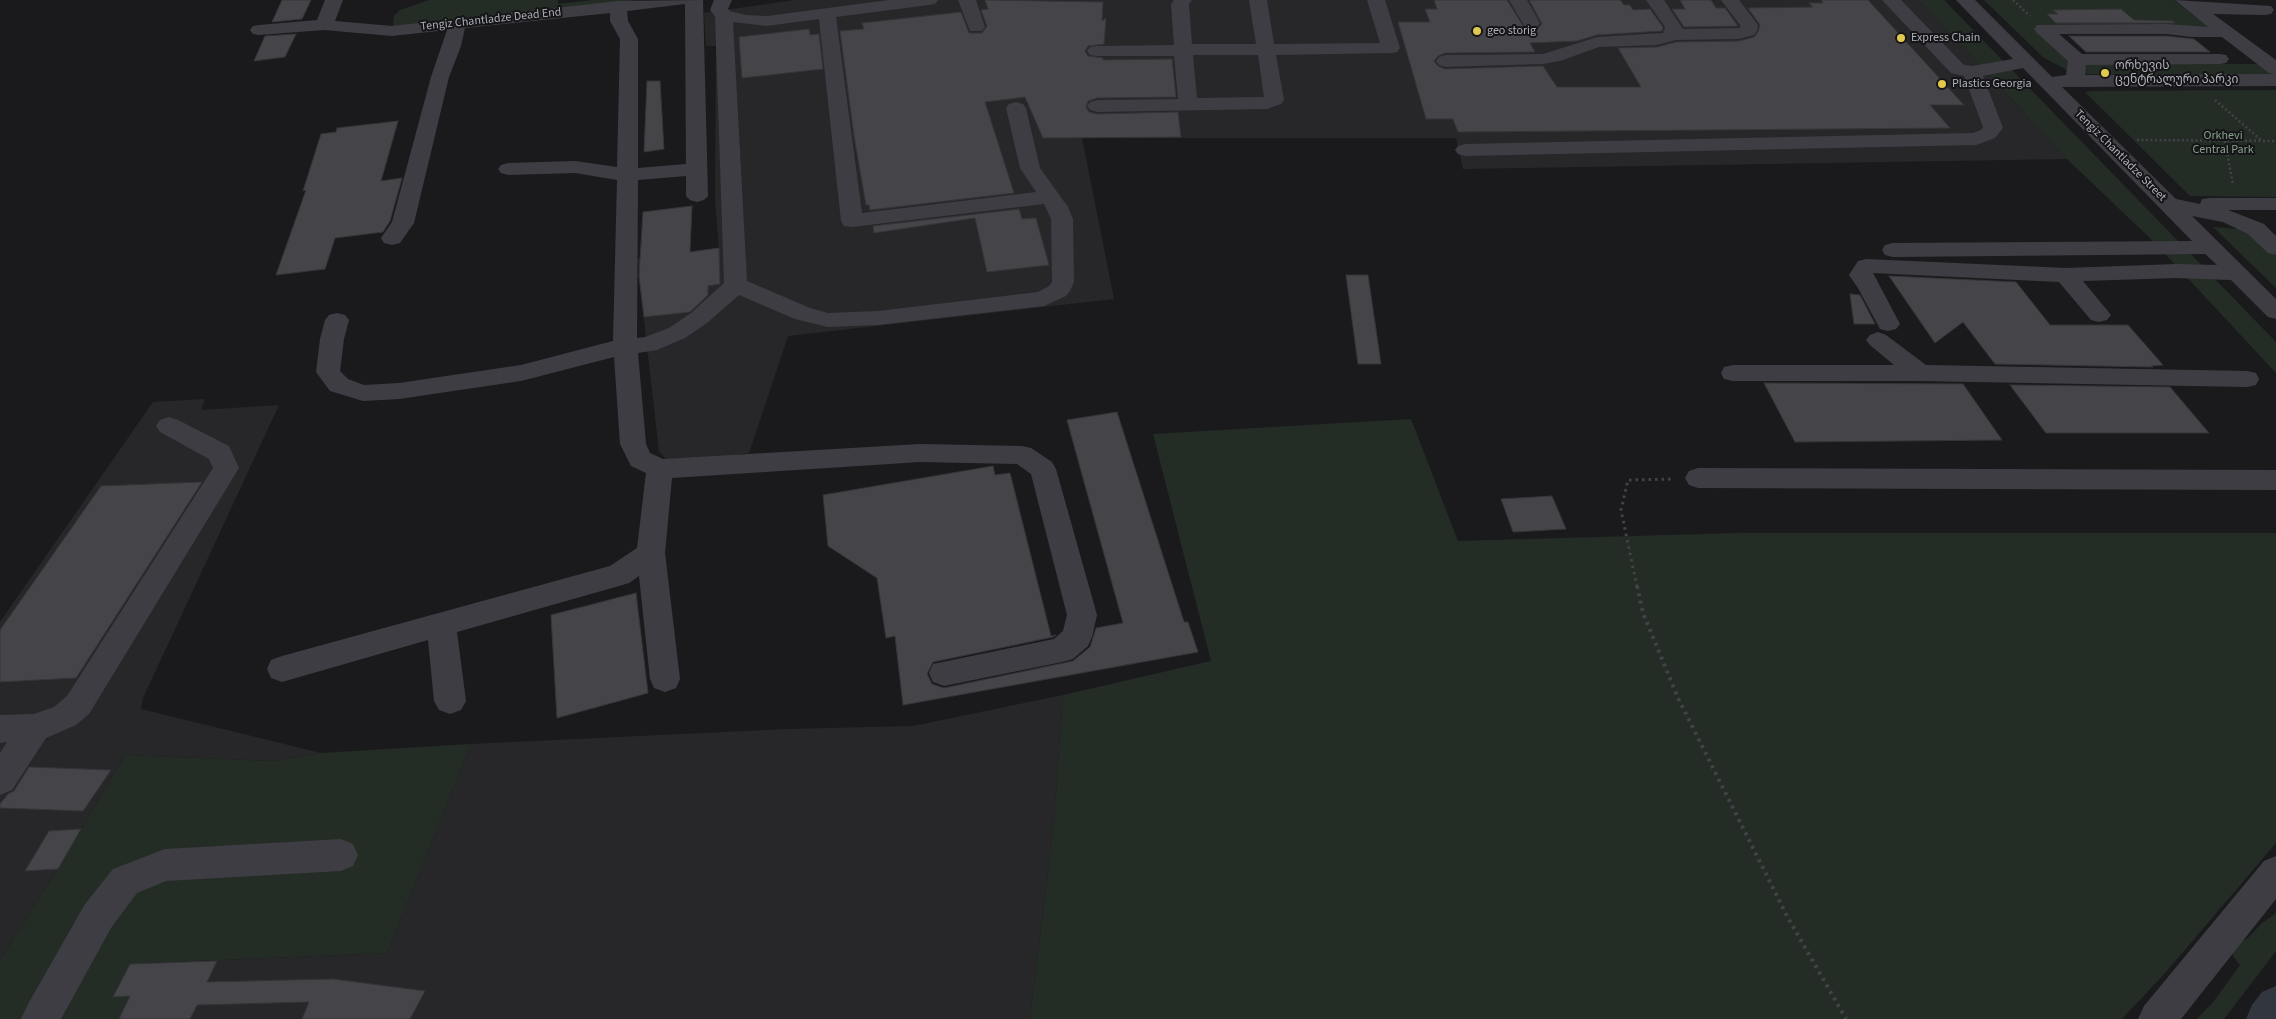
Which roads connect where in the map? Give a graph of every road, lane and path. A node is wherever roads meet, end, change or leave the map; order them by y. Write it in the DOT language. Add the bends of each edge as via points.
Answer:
graph roads {
  1 [pos="334,0"];
  2 [pos="680,0"];
  3 [pos="694,0"];
  4 [pos="928,0"];
  5 [pos="967,0"];
  6 [pos="1183,0"];
  7 [pos="1258,0"];
  8 [pos="1376,0"];
  9 [pos="1518,0"];
  10 [pos="1655,0"];
  11 [pos="1730,0"];
  12 [pos="1891,0"];
  13 [pos="1965,0"];
  14 [pos="2253,0"];
  15 [pos="2189,4"];
  16 [pos="618,6"];
  17 [pos="723,8"];
  18 [pos="827,14"];
  19 [pos="1531,23"];
  20 [pos="457,24"];
  21 [pos="324,25"];
  22 [pos="976,27"];
  23 [pos="259,30"];
  24 [pos="2226,32"];
  25 [pos="1670,35"];
  26 [pos="1267,49"];
  27 [pos="1183,50"];
  28 [pos="1096,51"];
  29 [pos="2076,60"];
  30 [pos="2220,60"];
  31 [pos="1445,61"];
  32 [pos="2027,62"];
  33 [pos="2276,69"];
  34 [pos="1972,72"];
  35 [pos="2276,80"];
  36 [pos="2046,81"];
  37 [pos="2075,81"];
  38 [pos="2209,95"];
  39 [pos="1188,104"];
  40 [pos="1097,106"];
  41 [pos="1016,108"];
  42 [pos="2131,140"];
  43 [pos="2225,141"];
  44 [pos="2262,141"];
  45 [pos="2276,141"];
  46 [pos="1465,150"];
  47 [pos="508,169"];
  48 [pos="696,169"];
  49 [pos="628,175"];
  50 [pos="2234,188"];
  51 [pos="697,196"];
  52 [pos="1050,197"];
  53 [pos="2168,204"];
  54 [pos="2276,204"];
  55 [pos="392,238"];
  56 [pos="2211,247"];
  57 [pos="2276,248"];
  58 [pos="1855,250"];
  59 [pos="2238,273"];
  60 [pos="2066,275"];
  61 [pos="736,285"];
  62 [pos="2276,312"];
  63 [pos="2099,314"];
  64 [pos="337,320"];
  65 [pos="626,346"];
  66 [pos="1734,373"];
  67 [pos="1920,373"];
  68 [pos="2247,378"];
  69 [pos="169,426"];
  70 [pos="660,469"];
  71 [pos="1698,478"];
  72 [pos="2276,480"];
  73 [pos="651,553"];
  74 [pos="441,625"];
  75 [pos="282,669"];
  76 [pos="944,672"];
  77 [pos="664,679"];
  78 [pos="450,702"];
  79 [pos="35,728"];
  80 [pos="0,730"];
  81 [pos="0,780"];
  82 [pos="341,855"];
  83 [pos="2276,872"];
  84 [pos="40,1019"];
  85 [pos="1846,1019"];
  86 [pos="2157,1019"];
  1 -- 21 [label="street"];
  2 -- 16 [label="street, Tengiz Chantladze Dead End"];
  3 -- 48 [label="street"];
  4 -- 18 [label="street"];
  5 -- 22 [label="street"];
  6 -- 27 [label="street" via="1180,4"];
  7 -- 26 [label="street"];
  8 -- 26 [label="street" via="1391,48"];
  9 -- 19 [label="street"];
  10 -- 25 [label="street" via="1674,27"];
  11 -- 25 [label="street" via="1749,25 1748,31 1739,34"];
  12 -- 34 [label="street" via="1958,69"];
  13 -- 32 [label="street, Tengiz Chantladze Street"];
  14 -- 15 [label="street" via="2265,10"];
  15 -- 24 [label="street"];
  16 -- 20 [label="street, Tengiz Chantladze Dead End"];
  16 -- 49 [label="street" via="619,21 629,39"];
  17 -- 18 [label="street" via="745,20 767,21"];
  17 -- 61 [label="street"];
  18 -- 52 [label="street" via="852,221"];
  20 -- 21 [label="street, Tengiz Chantladze Dead End" via="392,32"];
  20 -- 55 [label="street" via="406,214"];
  21 -- 23 [label="street, Tengiz Chantladze Dead End"];
  24 -- 29 [label="street" via="2043,29"];
  24 -- 33 [label="street"];
  25 -- 31 [label="street" via="1657,40 1597,42 1543,59"];
  26 -- 27 [label="street"];
  26 -- 39 [label="street" via="1274,100 1267,103"];
  27 -- 28 [label="street"];
  27 -- 39 [label="street"];
  29 -- 30 [label="street"];
  29 -- 37 [label="street"];
  32 -- 34 [label="street"];
  32 -- 36 [label="street, Tengiz Chantladze Street"];
  34 -- 46 [label="street" via="1993,128 1976,139"];
  35 -- 37 [label="street"];
  36 -- 37 [label="street"];
  36 -- 53 [label="street, Tengiz Chantladze Street"];
  38 -- 44 [label="path"];
  39 -- 40 [label="street"];
  41 -- 52 [label="street" via="1030,168"];
  42 -- 43 [label="path"];
  43 -- 44 [label="path"];
  43 -- 50 [label="path"];
  44 -- 45 [label="path"];
  47 -- 49 [label="street" via="575,167"];
  48 -- 49 [label="street"];
  48 -- 51 [label="street"];
  49 -- 65 [label="street"];
  52 -- 61 [label="street" via="1062,219 1063,282 1058,291 1044,299 878,318 828,320 803,314"];
  53 -- 54 [label="street"];
  53 -- 56 [label="street, Tengiz Chantladze Street"];
  53 -- 57 [label="street" via="2229,216 2256,229"];
  56 -- 58 [label="street"];
  56 -- 59 [label="street, Tengiz Chantladze Street"];
  59 -- 60 [label="street" via="2176,271"];
  59 -- 62 [label="street, Tengiz Chantladze Street"];
  60 -- 63 [label="street"];
  60 -- 67 [label="street" via="1866,266 1860,275 1869,286 1883,332"];
  61 -- 65 [label="street" via="677,333 648,345"];
  64 -- 65 [label="street" via="328,372 339,385 363,392 399,391 521,373"];
  65 -- 70 [label="street" via="633,444 640,459"];
  66 -- 67 [label="street"];
  67 -- 68 [label="street"];
  69 -- 79 [label="street" via="220,453 226,468 78,705 65,716"];
  70 -- 73 [label="street"];
  70 -- 76 [label="street" via="920,453 1022,455 1043,469 1082,615 1077,637 1062,650"];
  71 -- 72 [label="street"];
  71 -- 85 [label="path" via="1628,480 1621,510 1643,613 1678,698 1787,916"];
  73 -- 74 [label="street" via="619,575"];
  73 -- 77 [label="street"];
  74 -- 75 [label="street"];
  74 -- 78 [label="street"];
  79 -- 80 [label="street"];
  79 -- 81 [label="street"];
  82 -- 84 [label="street" via="165,865 125,881 98,916"];
  83 -- 86 [label="street"];
}
